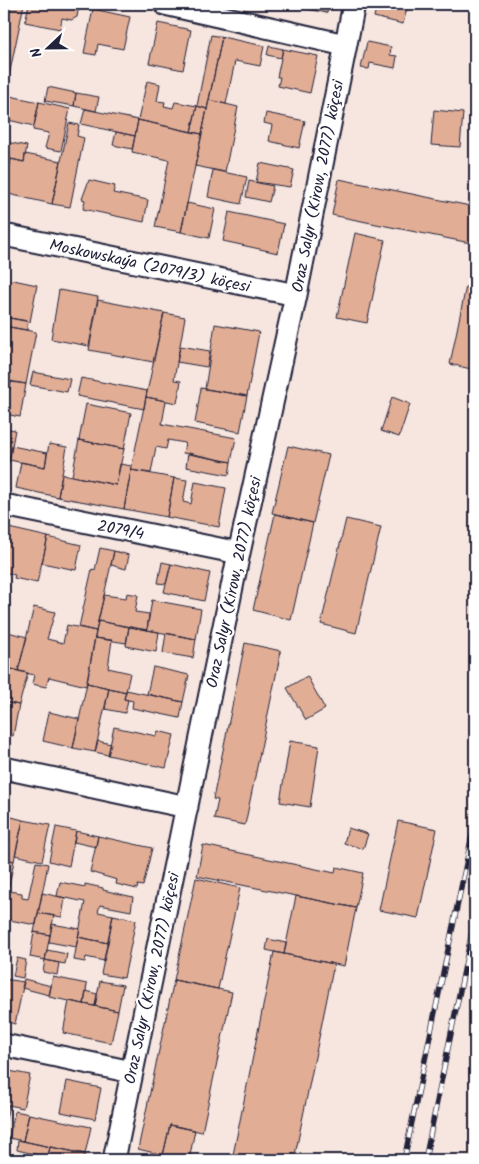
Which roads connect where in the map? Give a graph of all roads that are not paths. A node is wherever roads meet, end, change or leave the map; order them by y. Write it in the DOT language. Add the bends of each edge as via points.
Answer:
graph roads {
  1 [pos="165,4"];
  2 [pos="354,4"];
  3 [pos="344,45"];
  4 [pos="4,235"];
  5 [pos="296,295"];
  6 [pos="4,506"];
  7 [pos="238,553"];
  8 [pos="4,768"];
  9 [pos="187,807"];
  10 [pos="4,1045"];
  11 [pos="132,1072"];
  12 [pos="114,1160"];
  1 -- 3 [label="street"];
  2 -- 3 [label="street, Oraz Salyr (Kirow, 2077) köçesi"];
  3 -- 5 [label="street, Oraz Salyr (Kirow, 2077) köçesi"];
  4 -- 5 [label="street, Moskowskaýa (2079/3) köçesi"];
  5 -- 7 [label="street, Oraz Salyr (Kirow, 2077) köçesi"];
  6 -- 7 [label="street, 2079/4 / 2079/4"];
  7 -- 9 [label="street, Oraz Salyr (Kirow, 2077) köçesi"];
  8 -- 9 [label="street"];
  9 -- 11 [label="street, Oraz Salyr (Kirow, 2077) köçesi"];
  10 -- 11 [label="street"];
  11 -- 12 [label="street, Oraz Salyr (Kirow, 2077) köçesi"];
}
